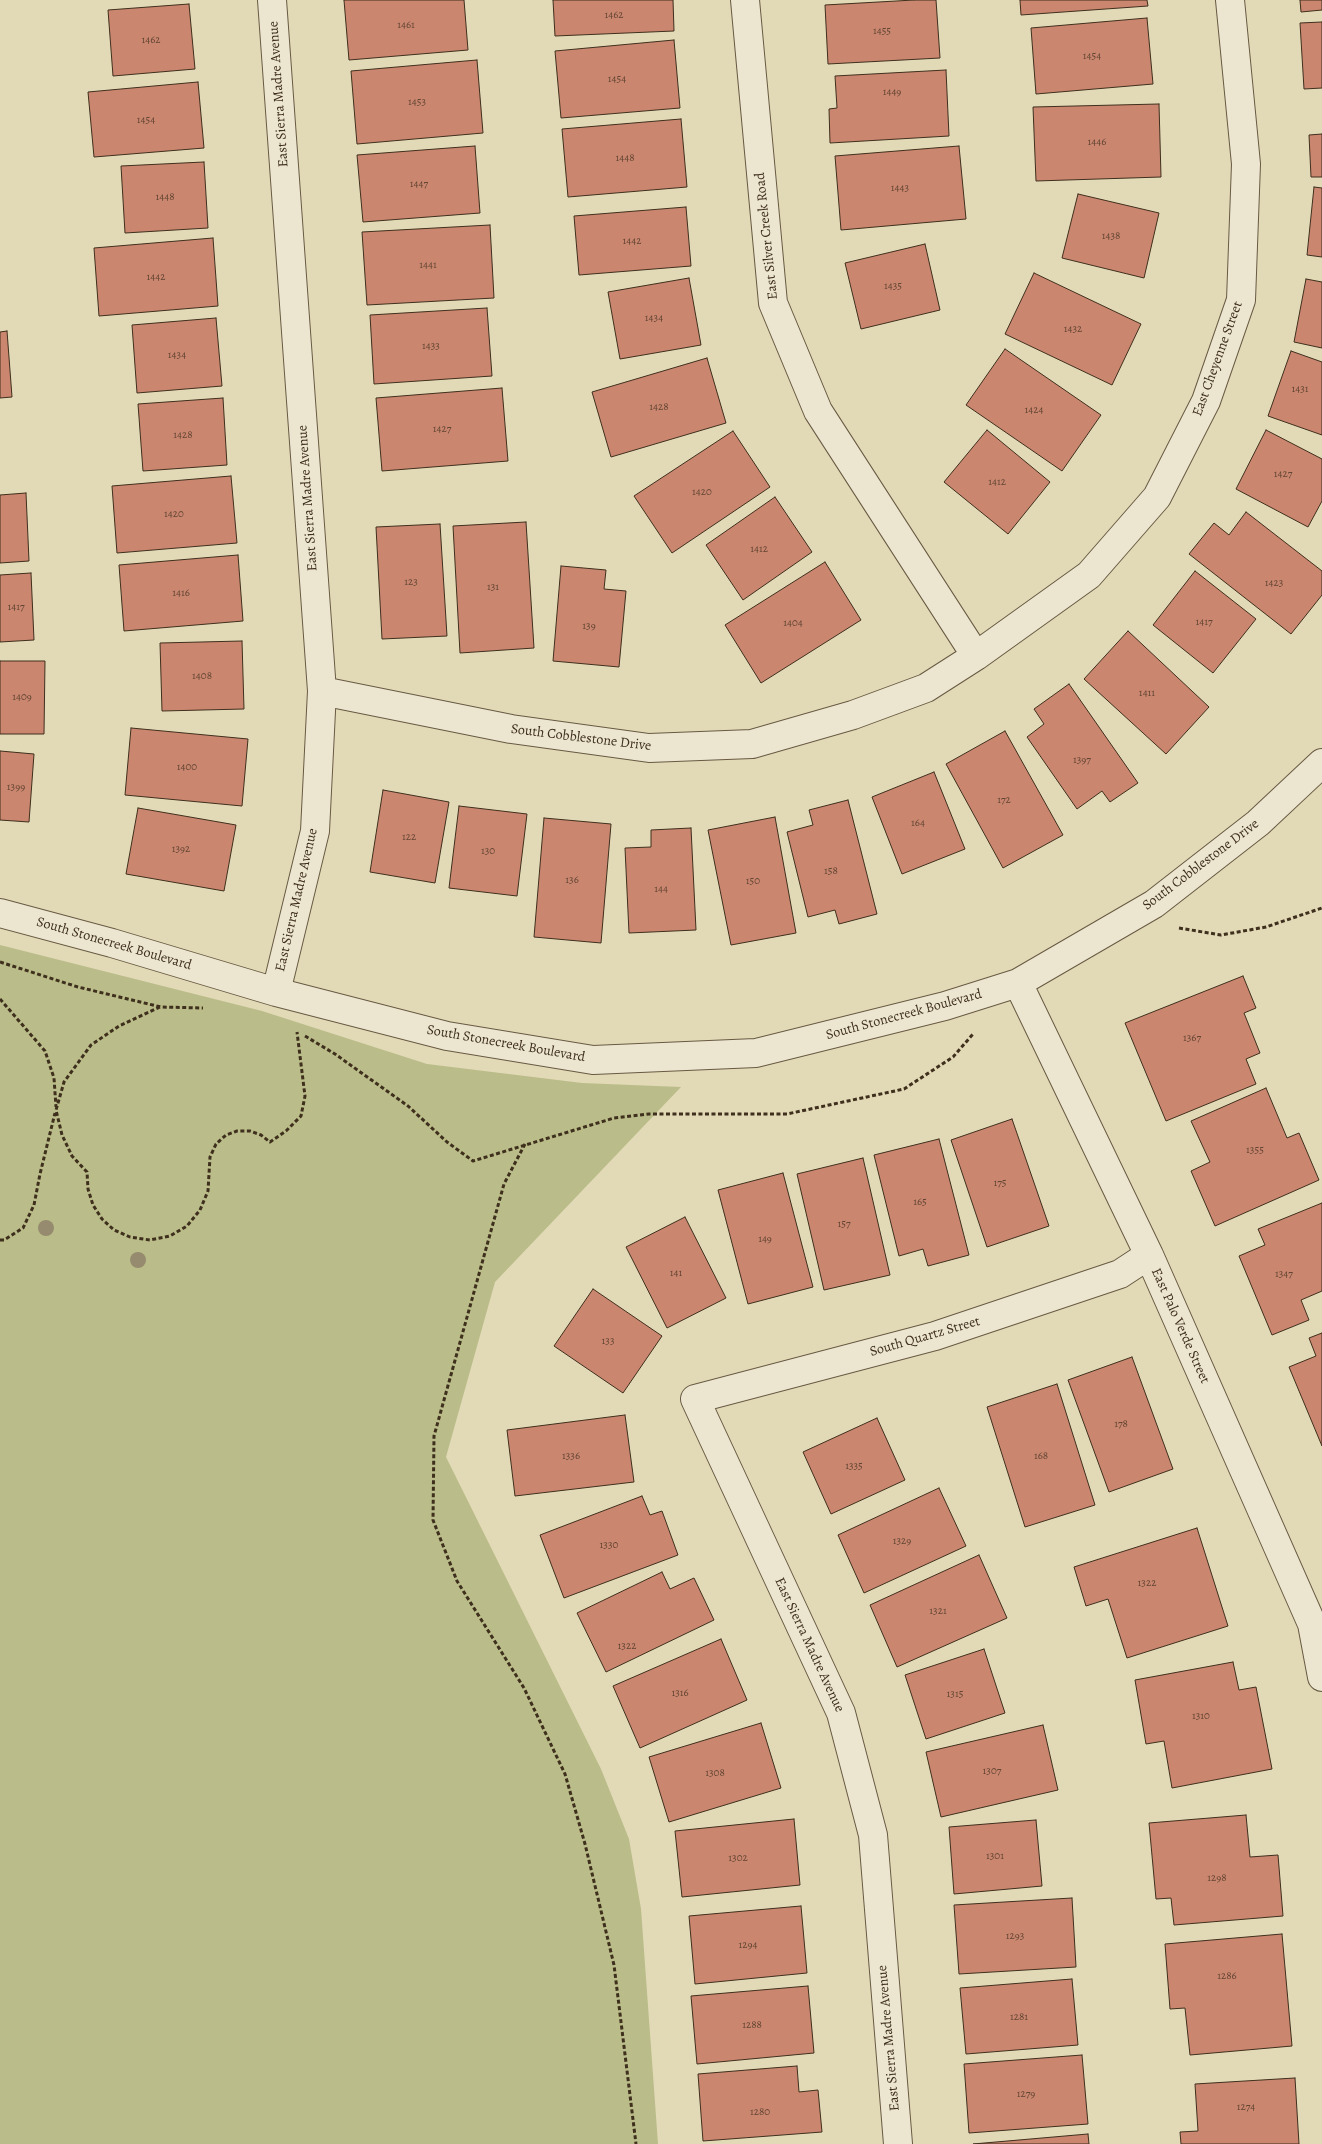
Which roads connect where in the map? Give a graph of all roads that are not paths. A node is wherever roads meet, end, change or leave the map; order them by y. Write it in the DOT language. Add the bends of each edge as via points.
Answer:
graph roads {
  1 [pos="272,0"];
  2 [pos="744,0"];
  3 [pos="1230,0"];
  4 [pos="976,656"];
  5 [pos="322,691"];
  6 [pos="1322,763"];
  7 [pos="0,913"];
  8 [pos="1018,983"];
  9 [pos="276,992"];
  10 [pos="1148,1255"];
  11 [pos="695,1399"];
  12 [pos="1322,1677"];
  13 [pos="898,2144"];
  1 -- 5 [label="street, East Sierra Madre Avenue"];
  2 -- 4 [label="street, East Silver Creek Road" via="773,304 818,411"];
  3 -- 4 [label="street, East Cheyenne Street" via="1246,164 1241,300 1206,401 1157,496 1089,575"];
  4 -- 5 [label="street, South Cobblestone Drive" via="926,688 853,715 752,744 649,748 511,729"];
  5 -- 9 [label="street, East Sierra Madre Avenue" via="315,831"];
  6 -- 8 [label="street, South Cobblestone Drive" via="1258,823 1154,904"];
  7 -- 9 [label="street, South Stonecreek Boulevard"];
  8 -- 9 [label="street, South Stonecreek Boulevard" via="927,1011 756,1053 593,1060 446,1036"];
  8 -- 10 [label="street, East Palo Verde Street"];
  10 -- 11 [label="street, South Quartz Street" via="1120,1274 935,1336"];
  10 -- 12 [label="street, East Palo Verde Street" via="1312,1624"];
  11 -- 13 [label="street, East Sierra Madre Avenue" via="841,1713 873,1834"];
}
